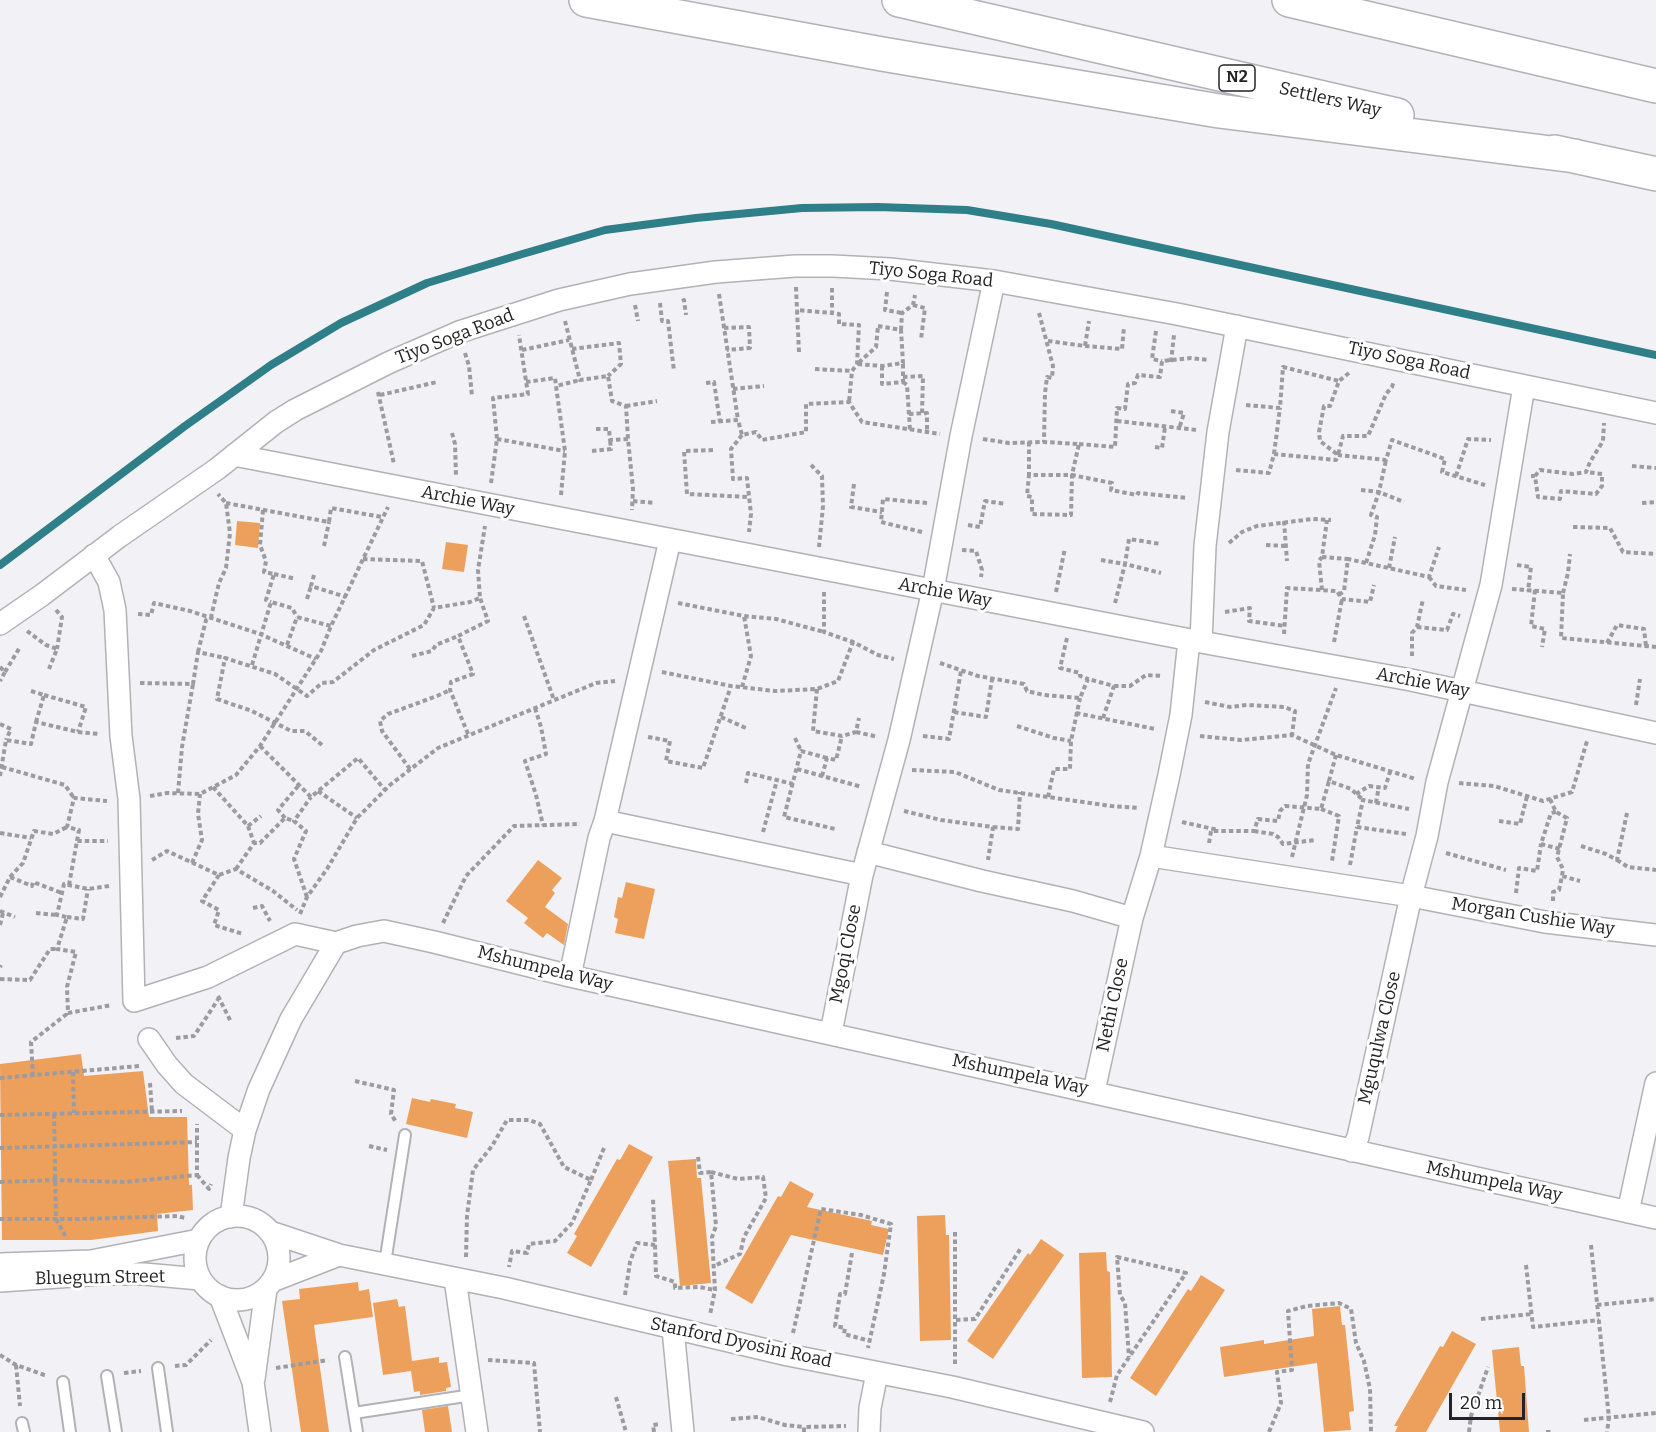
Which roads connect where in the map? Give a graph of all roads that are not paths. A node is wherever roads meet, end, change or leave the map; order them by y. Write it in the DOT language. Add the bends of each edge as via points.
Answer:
graph roads {
  1 [pos="586,0"];
  2 [pos="899,0"];
  3 [pos="1289,0"];
  4 [pos="1322,5"];
  5 [pos="1656,86"];
  6 [pos="1575,156"];
  7 [pos="1656,174"];
  8 [pos="994,281"];
  9 [pos="1237,326"];
  10 [pos="1524,386"];
  11 [pos="1656,413"];
  12 [pos="234,455"];
  13 [pos="670,540"];
  14 [pos="94,555"];
  15 [pos="933,590"];
  16 [pos="5,621"];
  17 [pos="1195,641"];
  18 [pos="1462,691"];
  19 [pos="1656,733"];
  20 [pos="602,830"];
  21 [pos="868,852"];
  22 [pos="1151,856"];
  23 [pos="862,875"];
  24 [pos="1411,896"];
  25 [pos="1132,918"];
  26 [pos="1656,936"];
  27 [pos="336,943"];
  28 [pos="570,976"];
  29 [pos="831,1033"];
  30 [pos="153,1053"];
  31 [pos="1656,1083"];
  32 [pos="1094,1091"];
  33 [pos="245,1130"];
  34 [pos="405,1135"];
  35 [pos="1352,1151"];
  36 [pos="1628,1212"];
  37 [pos="231,1217"];
  38 [pos="1656,1218"];
  39 [pos="270,1232"];
  40 [pos="199,1240"];
  41 [pos="339,1255"];
  42 [pos="385,1263"];
  43 [pos="0,1264"];
  44 [pos="200,1279"];
  45 [pos="455,1279"];
  46 [pos="0,1281"];
  47 [pos="269,1285"];
  48 [pos="220,1296"];
  49 [pos="673,1329"];
  50 [pos="345,1357"];
  51 [pos="158,1368"];
  52 [pos="869,1372"];
  53 [pos="108,1376"];
  54 [pos="63,1382"];
  55 [pos="253,1382"];
  56 [pos="472,1395"];
  57 [pos="354,1413"];
  58 [pos="868,1429"];
  59 [pos="70,1432"];
  60 [pos="116,1432"];
  61 [pos="167,1432"];
  62 [pos="261,1432"];
  63 [pos="357,1432"];
  64 [pos="477,1432"];
  65 [pos="683,1432"];
  66 [pos="1143,1432"];
  1 -- 6 [label="highway" via="1219,111"];
  2 -- 6 [label="highway, Settlers Way / N2"];
  3 -- 4 [label="highway"];
  4 -- 5 [label="highway"];
  6 -- 7 [label="highway, Settlers Way / N2"];
  8 -- 9 [label="street, Tiyo Soga Road"];
  8 -- 12 [label="street, Tiyo Soga Road" via="890,269 795,266 630,284 559,300 459,332 373,371 295,410"];
  8 -- 15 [label="street, Mgoqi Close"];
  9 -- 10 [label="street, Tiyo Soga Road"];
  9 -- 17 [label="street, Nethi Close" via="1218,432 1205,546 1202,615"];
  10 -- 11 [label="street, Tiyo Soga Road"];
  10 -- 18 [label="street, Mguqulwa Close" via="1496,562"];
  12 -- 13 [label="street, Archie Way"];
  12 -- 14 [label="street, Tiyo Soga Road"];
  13 -- 15 [label="street, Archie Way"];
  13 -- 20 [label="street"];
  14 -- 16 [label="street, Tiyo Soga Road"];
  14 -- 27 [label="street" via="109,582 115,610 121,736 129,799 134,1001 208,977 256,952 298,923"];
  15 -- 17 [label="street, Archie Way"];
  15 -- 21 [label="street, Mgoqi Close" via="901,733"];
  17 -- 18 [label="street, Archie Way"];
  17 -- 22 [label="street, Nethi Close"];
  18 -- 19 [label="street, Archie Way"];
  18 -- 24 [label="street, Mguqulwa Close"];
  20 -- 23 [label="street" via="757,853"];
  20 -- 28 [label="street"];
  21 -- 23 [label="street, Mgoqi Close"];
  21 -- 25 [label="street"];
  22 -- 24 [label="street, Morgan Cushie Way"];
  22 -- 25 [label="street, Nethi Close"];
  23 -- 29 [label="street, Mgoqi Close"];
  24 -- 26 [label="street, Morgan Cushie Way" via="1551,923"];
  24 -- 35 [label="street, Mguqulwa Close"];
  25 -- 32 [label="street, Nethi Close"];
  27 -- 28 [label="street, Mshumpela Way" via="384,931"];
  27 -- 33 [label="street" via="291,1019"];
  28 -- 29 [label="street, Mshumpela Way"];
  29 -- 32 [label="street, Mshumpela Way"];
  30 -- 33 [label="street" via="197,1103"];
  31 -- 36 [label="street"];
  32 -- 35 [label="street, Mshumpela Way"];
  33 -- 37 [label="street"];
  34 -- 42 [label="lane"];
  35 -- 36 [label="street, Mshumpela Way"];
  36 -- 38 [label="street, Mshumpela Way"];
  37 -- 39 [label="street" via="246,1217"];
  37 -- 40 [label="street" via="218,1221"];
  39 -- 41 [label="street, Stanford Dyosini Road"];
  39 -- 47 [label="street" via="278,1247 279,1265"];
  40 -- 43 [label="street, Bluegum Street" via="92,1261"];
  40 -- 44 [label="street" via="195,1253"];
  41 -- 42 [label="street, Stanford Dyosini Road"];
  41 -- 47 [label="street"];
  42 -- 45 [label="street, Stanford Dyosini Road"];
  44 -- 46 [label="street, Bluegum Street" via="103,1274"];
  44 -- 48 [label="street"];
  45 -- 49 [label="street, Stanford Dyosini Road"];
  45 -- 56 [label="street"];
  47 -- 48 [label="street" via="244,1299"];
  47 -- 55 [label="street"];
  48 -- 55 [label="street"];
  49 -- 52 [label="street, Stanford Dyosini Road"];
  49 -- 65 [label="street"];
  50 -- 57 [label="lane"];
  51 -- 61 [label="lane"];
  52 -- 58 [label="street"];
  52 -- 66 [label="street, Stanford Dyosini Road"];
  53 -- 60 [label="lane"];
  54 -- 59 [label="lane"];
  55 -- 62 [label="street"];
  56 -- 57 [label="lane"];
  56 -- 64 [label="street"];
  57 -- 63 [label="lane"];
}
